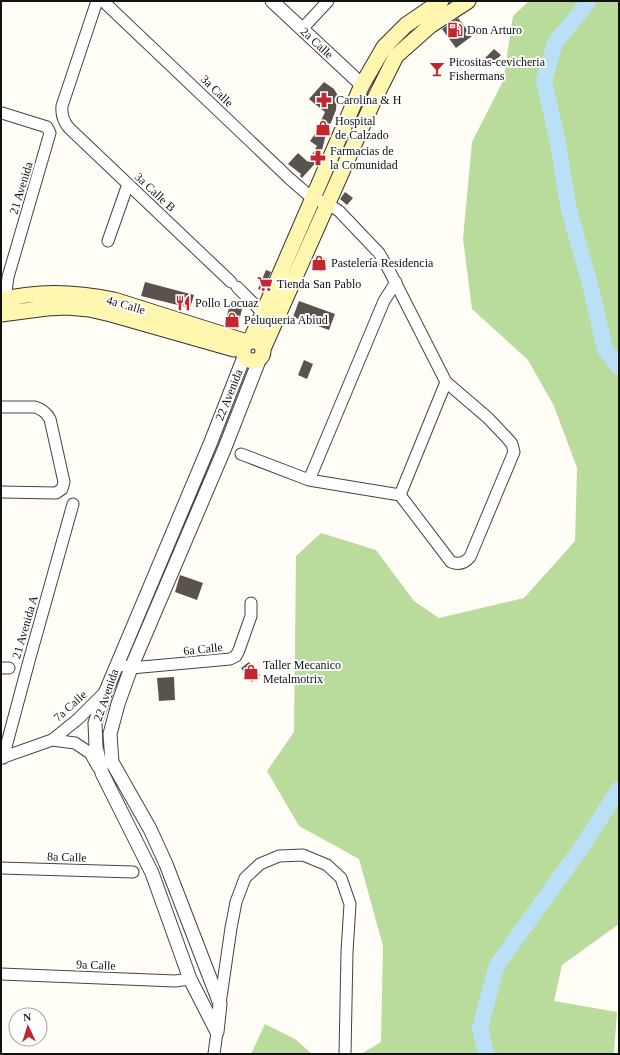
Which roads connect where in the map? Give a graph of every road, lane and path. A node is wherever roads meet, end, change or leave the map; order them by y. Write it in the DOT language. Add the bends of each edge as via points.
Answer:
graph roads {
  1 [pos="97,1"];
  2 [pos="103,1"];
  3 [pos="272,1"];
  4 [pos="328,1"];
  5 [pos="441,1"];
  6 [pos="468,1"];
  7 [pos="302,29"];
  8 [pos="362,85"];
  9 [pos="2,113"];
  10 [pos="128,184"];
  11 [pos="320,201"];
  12 [pos="108,241"];
  13 [pos="396,282"];
  14 [pos="3,299"];
  15 [pos="263,313"];
  16 [pos="1,314"];
  17 [pos="246,348"];
  18 [pos="261,354"];
  19 [pos="446,382"];
  20 [pos="1,407"];
  21 [pos="210,444"];
  22 [pos="224,450"];
  23 [pos="241,454"];
  24 [pos="309,480"];
  25 [pos="1,492"];
  26 [pos="400,495"];
  27 [pos="73,504"];
  28 [pos="251,603"];
  29 [pos="117,664"];
  30 [pos="131,668"];
  31 [pos="106,691"];
  32 [pos="52,740"];
  33 [pos="2,758"];
  34 [pos="102,773"];
  35 [pos="166,864"];
  36 [pos="1,868"];
  37 [pos="133,872"];
  38 [pos="152,873"];
  39 [pos="1,974"];
  40 [pos="190,979"];
  41 [pos="220,1004"];
  42 [pos="217,1032"];
  43 [pos="214,1054"];
  44 [pos="345,1054"];
  1 -- 10 [label="street, 3a Calle B" via="61,111 63,120 69,128"];
  2 -- 11 [label="street, 3a Calle" via="290,179"];
  3 -- 7 [label="street, 2a Calle"];
  4 -- 7 [label="street"];
  5 -- 8 [label="main road" via="406,25 384,47"];
  6 -- 11 [label="main road" via="431,25 396,56"];
  7 -- 8 [label="street, 2a Calle"];
  8 -- 11 [label="main road"];
  9 -- 14 [label="street, 21 Avenida" via="47,127 50,131"];
  10 -- 12 [label="street"];
  10 -- 15 [label="street, 3a Calle B"];
  11 -- 13 [label="street, 3a Calle" via="339,211 379,253"];
  11 -- 15 [label="main road"];
  11 -- 18 [label="main road"];
  13 -- 19 [label="street, 3a Calle"];
  13 -- 24 [label="street" via="384,301"];
  14 -- 17 [label="main road, 4a Calle" via="22,295 68,293 114,300"];
  15 -- 17 [label="main road"];
  16 -- 17 [label="main road, 4a Calle" via="46,308 89,309"];
  17 -- 18 [label="main road" via="253,341 260,343"];
  17 -- 21 [label="street, 22 Avenida"];
  18 -- 22 [label="street, 22 Avenida"];
  19 -- 26 [label="street"];
  19 -- 26 [label="street" via="488,418 510,441 513,448 513,456 468,560 462,563 451,562"];
  20 -- 25 [label="street" via="35,407 44,411 50,419 64,480 62,489 54,493"];
  21 -- 22 [label="street"];
  21 -- 29 [label="street, 22 Avenida"];
  22 -- 30 [label="street, 22 Avenida"];
  23 -- 24 [label="street"];
  24 -- 26 [label="street"];
  27 -- 33 [label="street, 21 Avenida A"];
  28 -- 30 [label="street, 6a Calle" via="251,616 236,656 230,659"];
  29 -- 30 [label="street, 6a Calle"];
  29 -- 31 [label="street, 22 Avenida"];
  30 -- 35 [label="street, 22 Avenida" via="110,734 112,762 150,829"];
  31 -- 32 [label="street, 7a Calle"];
  31 -- 34 [label="street, 22 Avenida" via="95,722 96,748"];
  32 -- 33 [label="street, 7a Calle"];
  32 -- 34 [label="street, 7a Calle" via="75,743 90,753"];
  34 -- 38 [label="street, 22 Avenida"];
  35 -- 38 [label="street"];
  35 -- 41 [label="street, 22 Avenida"];
  36 -- 37 [label="street, 8a Calle"];
  38 -- 40 [label="street, 22 Avenida"];
  39 -- 40 [label="street, 9a Calle" via="175,981"];
  40 -- 42 [label="street, 22 Avenida"];
  41 -- 42 [label="street"];
  41 -- 44 [label="street" via="236,902 246,878 260,864 279,856 303,855 327,865 341,878 350,904"];
  42 -- 43 [label="street"];
}
